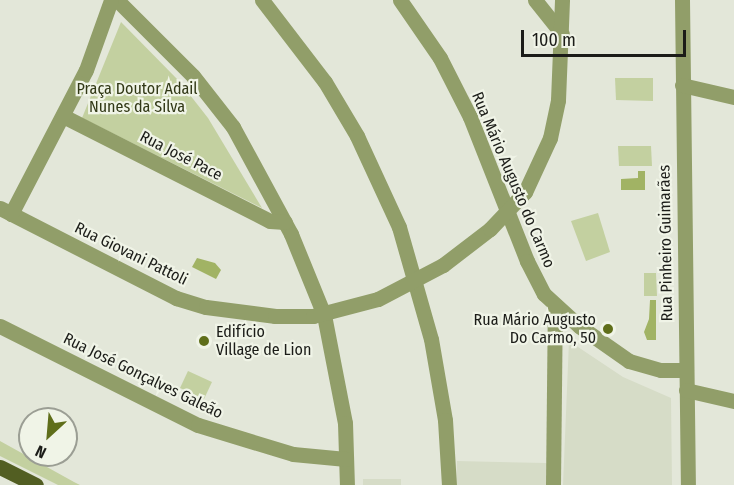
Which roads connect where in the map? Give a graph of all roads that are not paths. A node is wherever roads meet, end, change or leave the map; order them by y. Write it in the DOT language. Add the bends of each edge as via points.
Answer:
graph roads {
  1 [pos="111,0"];
  2 [pos="117,0"];
  3 [pos="262,0"];
  4 [pos="400,0"];
  5 [pos="534,0"];
  6 [pos="562,0"];
  7 [pos="682,0"];
  8 [pos="562,34"];
  9 [pos="682,85"];
  10 [pos="734,97"];
  11 [pos="63,116"];
  12 [pos="6,211"];
  13 [pos="508,212"];
  14 [pos="285,222"];
  15 [pos="417,281"];
  16 [pos="555,305"];
  17 [pos="324,315"];
  18 [pos="0,326"];
  19 [pos="686,370"];
  20 [pos="686,390"];
  21 [pos="734,401"];
  22 [pos="346,459"];
  23 [pos="0,467"];
  24 [pos="36,485"];
  25 [pos="347,485"];
  26 [pos="449,485"];
  27 [pos="553,485"];
  28 [pos="688,485"];
  1 -- 11 [label="street" via="86,70"];
  2 -- 14 [label="street" via="166,46 223,114 255,162"];
  3 -- 15 [label="street" via="326,82 357,136 399,227"];
  4 -- 13 [label="street, Rua Mário Augusto do Carmo" via="440,58 470,117"];
  5 -- 8 [label="street"];
  6 -- 8 [label="street"];
  7 -- 9 [label="street, Rua Pinheiro Guimarães"];
  8 -- 13 [label="street" via="558,100 550,138 525,192"];
  9 -- 10 [label="street"];
  9 -- 19 [label="street, Rua Pinheiro Guimarães"];
  11 -- 12 [label="street"];
  11 -- 14 [label="street, Rua José Pace" via="270,221"];
  12 -- 17 [label="street, Rua Giovani Pattoli" via="176,298 237,312"];
  13 -- 15 [label="street"];
  13 -- 16 [label="street, Rua Mário Augusto do Carmo" via="534,278"];
  14 -- 17 [label="street"];
  15 -- 17 [label="street"];
  15 -- 26 [label="street" via="445,420"];
  16 -- 19 [label="street, Rua Mário Augusto do Carmo" via="629,361 661,370"];
  16 -- 27 [label="street"];
  17 -- 22 [label="street" via="345,423"];
  18 -- 22 [label="street, Rua José Gonçalves Galeão" via="198,425 293,454"];
  19 -- 20 [label="street, Rua Pinheiro Guimarães"];
  20 -- 21 [label="street"];
  20 -- 28 [label="street, Rua Pinheiro Guimarães"];
  22 -- 25 [label="street"];
  23 -- 24 [label="main road"];
}
